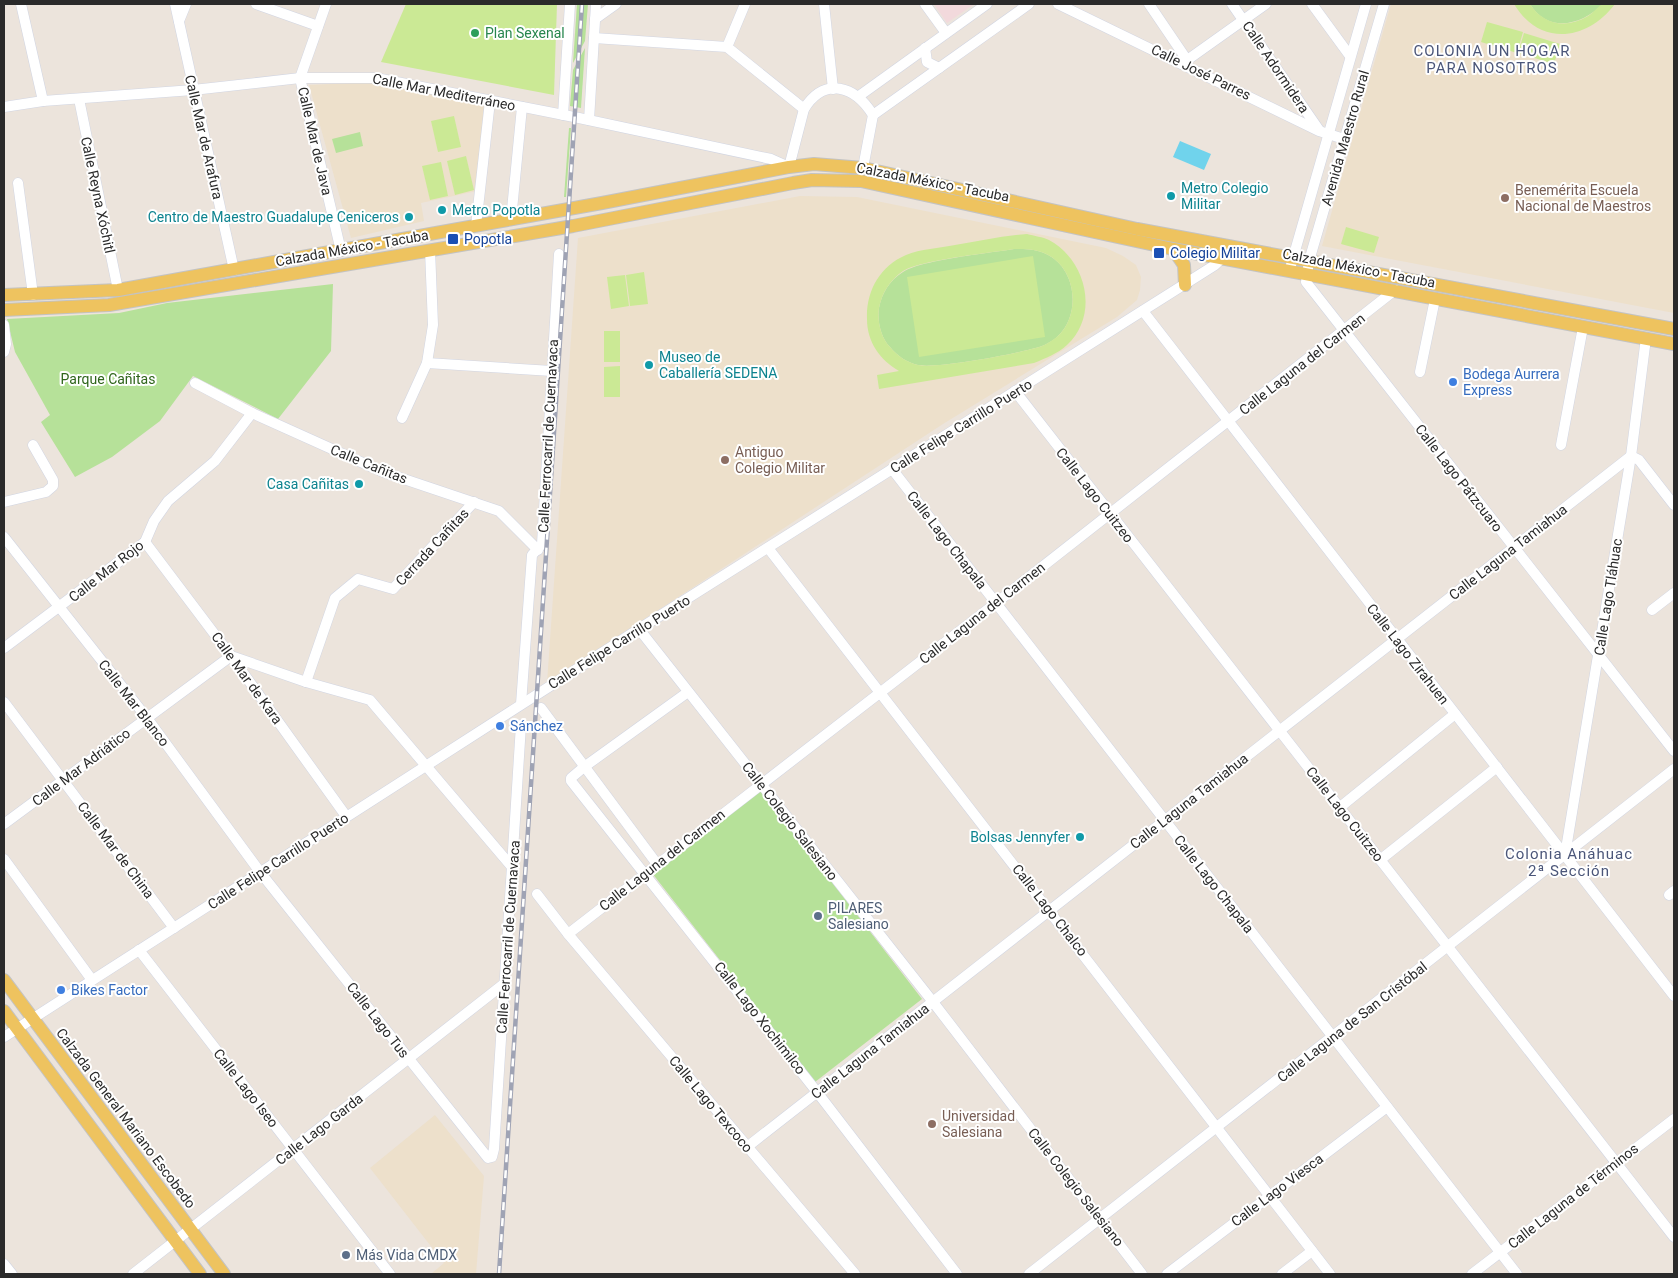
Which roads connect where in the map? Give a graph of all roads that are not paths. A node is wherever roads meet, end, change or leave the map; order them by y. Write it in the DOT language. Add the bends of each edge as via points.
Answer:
graph roads {
  1 [pos="21,4"];
  2 [pos="175,4"];
  3 [pos="186,4"];
  4 [pos="256,4"];
  5 [pos="326,4"];
  6 [pos="570,4"];
  7 [pos="596,4"];
  8 [pos="616,4"];
  9 [pos="745,4"];
  10 [pos="824,4"];
  11 [pos="925,4"];
  12 [pos="987,4"];
  13 [pos="1029,4"];
  14 [pos="1058,4"];
  15 [pos="1149,4"];
  16 [pos="1232,4"];
  17 [pos="1266,4"];
  18 [pos="1312,4"];
  19 [pos="1366,4"];
  20 [pos="1384,4"];
  21 [pos="595,19"];
  22 [pos="1243,19"];
  23 [pos="179,21"];
  24 [pos="318,26"];
  25 [pos="946,33"];
  26 [pos="594,38"];
  27 [pos="727,47"];
  28 [pos="925,48"];
  29 [pos="1350,56"];
  30 [pos="1185,61"];
  31 [pos="939,68"];
  32 [pos="300,78"];
  33 [pos="1344,79"];
  34 [pos="1361,84"];
  35 [pos="833,89"];
  36 [pos="193,90"];
  37 [pos="859,96"];
  38 [pos="78,99"];
  39 [pos="43,101"];
  40 [pos="490,101"];
  41 [pos="4,107"];
  42 [pos="522,108"];
  43 [pos="804,109"];
  44 [pos="563,115"];
  45 [pos="873,116"];
  46 [pos="589,120"];
  47 [pos="1324,133"];
  48 [pos="1344,139"];
  49 [pos="789,167"];
  50 [pos="863,168"];
  51 [pos="861,181"];
  52 [pos="18,183"];
  53 [pos="602,203"];
  54 [pos="536,215"];
  55 [pos="511,220"];
  56 [pos="601,220"];
  57 [pos="476,226"];
  58 [pos="539,231"];
  59 [pos="1229,245"];
  60 [pos="1173,249"];
  61 [pos="341,250"];
  62 [pos="430,250"];
  63 [pos="559,254"];
  64 [pos="1223,258"];
  65 [pos="1291,264"];
  66 [pos="1308,267"];
  67 [pos="234,270"];
  68 [pos="1185,285"];
  69 [pos="118,290"];
  70 [pos="1396,290"];
  71 [pos="4,295"];
  72 [pos="33,295"];
  73 [pos="1435,299"];
  74 [pos="4,310"];
  75 [pos="1143,311"];
  76 [pos="4,325"];
  77 [pos="1583,327"];
  78 [pos="1674,329"];
  79 [pos="1344,332"];
  80 [pos="1646,338"];
  81 [pos="1674,344"];
  82 [pos="4,352"];
  83 [pos="427,363"];
  84 [pos="552,371"];
  85 [pos="1420,372"];
  86 [pos="195,383"];
  87 [pos="1015,391"];
  88 [pos="252,413"];
  89 [pos="402,418"];
  90 [pos="1228,422"];
  91 [pos="33,445"];
  92 [pos="1560,445"];
  93 [pos="1631,456"];
  94 [pos="892,469"];
  95 [pos="4,502"];
  96 [pos="474,502"];
  97 [pos="1674,505"];
  98 [pos="1110,513"];
  99 [pos="4,537"];
  100 [pos="145,542"];
  101 [pos="768,548"];
  102 [pos="1514,548"];
  103 [pos="538,550"];
  104 [pos="1674,593"];
  105 [pos="996,603"];
  106 [pos="59,607"];
  107 [pos="1652,610"];
  108 [pos="638,629"];
  109 [pos="1397,639"];
  110 [pos="4,648"];
  111 [pos="1598,655"];
  112 [pos="231,656"];
  113 [pos="306,682"];
  114 [pos="688,692"];
  115 [pos="880,692"];
  116 [pos="4,702"];
  117 [pos="522,704"];
  118 [pos="541,708"];
  119 [pos="1455,714"];
  120 [pos="147,718"];
  121 [pos="521,725"];
  122 [pos="1280,731"];
  123 [pos="1674,751"];
  124 [pos="426,766"];
  125 [pos="584,767"];
  126 [pos="1497,767"];
  127 [pos="1674,769"];
  128 [pos="64,780"];
  129 [pos="761,783"];
  130 [pos="1340,808"];
  131 [pos="346,816"];
  132 [pos="1165,820"];
  133 [pos="4,824"];
  134 [pos="1565,855"];
  135 [pos="4,859"];
  136 [pos="1380,860"];
  137 [pos="657,864"];
  138 [pos="512,867"];
  139 [pos="260,872"];
  140 [pos="645,873"];
  141 [pos="537,894"];
  142 [pos="1050,910"];
  143 [pos="174,928"];
  144 [pos="568,934"];
  145 [pos="1448,946"];
  146 [pos="139,950"];
  147 [pos="4,980"];
  148 [pos="92,980"];
  149 [pos="504,983"];
  150 [pos="1674,996"];
  151 [pos="933,1002"];
  152 [pos="4,1012"];
  153 [pos="32,1019"];
  154 [pos="17,1029"];
  155 [pos="1333,1036"];
  156 [pos="4,1037"];
  157 [pos="409,1059"];
  158 [pos="818,1092"];
  159 [pos="1387,1107"];
  160 [pos="1674,1119"];
  161 [pos="1217,1127"];
  162 [pos="747,1147"];
  163 [pos="294,1149"];
  164 [pos="494,1149"];
  165 [pos="1617,1163"];
  166 [pos="1270,1196"];
  167 [pos="1100,1219"];
  168 [pos="191,1230"];
  169 [pos="1674,1237"];
  170 [pos="176,1241"];
  171 [pos="1312,1251"];
  172 [pos="1500,1253"];
  173 [pos="4,1264"];
  174 [pos="12,1274"];
  175 [pos="133,1274"];
  176 [pos="200,1274"];
  177 [pos="224,1274"];
  178 [pos="390,1274"];
  179 [pos="855,1274"];
  180 [pos="957,1274"];
  181 [pos="1029,1274"];
  182 [pos="1142,1274"];
  183 [pos="1167,1274"];
  184 [pos="1282,1274"];
  185 [pos="1330,1274"];
  186 [pos="1472,1274"];
  187 [pos="1517,1274"];
  1 -- 39 [label="street"];
  2 -- 23 [label="street, Calle Mar de Arafura"];
  3 -- 23 [label="street"];
  4 -- 24 [label="street"];
  5 -- 24 [label="street, Calle Mar de Java"];
  6 -- 44 [label="street"];
  7 -- 21 [label="street"];
  8 -- 21 [label="street"];
  9 -- 27 [label="street"];
  10 -- 35 [label="street"];
  11 -- 25 [label="street"];
  12 -- 25 [label="street"];
  13 -- 31 [label="street"];
  14 -- 30 [label="street, Calle José Parres"];
  15 -- 30 [label="street"];
  16 -- 22 [label="street, Calle Adormidera"];
  17 -- 22 [label="street"];
  18 -- 29 [label="street"];
  19 -- 29 [label="street, Avenida Maestro Rural"];
  20 -- 34 [label="street, Avenida Maestro Rural"];
  21 -- 26 [label="street"];
  22 -- 30 [label="street"];
  22 -- 47 [label="street, Calle Adormidera"];
  23 -- 36 [label="street, Calle Mar de Arafura"];
  24 -- 32 [label="street, Calle Mar de Java"];
  25 -- 28 [label="street"];
  26 -- 27 [label="street"];
  26 -- 46 [label="street"];
  27 -- 43 [label="street"];
  28 -- 31 [label="street" via="927,62"];
  28 -- 37 [label="street"];
  29 -- 33 [label="street, Avenida Maestro Rural"];
  30 -- 47 [label="street, Calle José Parres"];
  31 -- 45 [label="street"];
  32 -- 36 [label="street, Calle Mar Mediterráneo"];
  32 -- 40 [label="street, Calle Mar Mediterráneo" via="376,78"];
  32 -- 61 [label="street, Calle Mar de Java"];
  33 -- 34 [label="street"];
  33 -- 47 [label="street, Avenida Maestro Rural"];
  34 -- 48 [label="street, Avenida Maestro Rural"];
  35 -- 37 [label="street" via="843,89"];
  35 -- 43 [label="street" via="815,95"];
  36 -- 38 [label="street, Calle Mar Mediterráneo"];
  36 -- 67 [label="street, Calle Mar de Arafura"];
  37 -- 45 [label="street"];
  38 -- 39 [label="street, Calle Mar Mediterráneo"];
  38 -- 69 [label="street, Calle Reyna Xóchitl"];
  39 -- 41 [label="street, Calle Mar Mediterráneo"];
  40 -- 42 [label="street, Calle Mar Mediterráneo"];
  40 -- 57 [label="street"];
  42 -- 44 [label="street, Calle Mar Mediterráneo"];
  42 -- 55 [label="street"];
  43 -- 49 [label="street"];
  44 -- 46 [label="street, Calle Mar Mediterráneo"];
  45 -- 50 [label="street"];
  46 -- 49 [label="street, Calle Mar Mediterráneo" via="771,159"];
  47 -- 48 [label="street, Calle José Parres"];
  47 -- 65 [label="street, Avenida Maestro Rural"];
  48 -- 66 [label="street, Avenida Maestro Rural"];
  49 -- 50 [label="main road, Calzada México - Tacuba" via="814,164"];
  49 -- 53 [label="main road, Calzada México - Tacuba"];
  50 -- 51 [label="main road"];
  50 -- 59 [label="main road, Calzada México - Tacuba" via="1137,229"];
  51 -- 56 [label="main road, Calzada México - Tacuba" via="793,182"];
  51 -- 60 [label="main road, Calzada México - Tacuba"];
  52 -- 72 [label="street"];
  53 -- 54 [label="main road, Calzada México - Tacuba"];
  53 -- 56 [label="main road" via="594,212"];
  54 -- 55 [label="main road, Calzada México - Tacuba"];
  54 -- 58 [label="main road" via="544,220"];
  55 -- 57 [label="main road, Calzada México - Tacuba"];
  56 -- 58 [label="main road, Calzada México - Tacuba"];
  57 -- 61 [label="main road, Calzada México - Tacuba"];
  58 -- 62 [label="main road, Calzada México - Tacuba"];
  59 -- 64 [label="street, Calle Felipe Carrillo Puerto"];
  59 -- 65 [label="main road, Calzada México - Tacuba"];
  60 -- 64 [label="main road, Calzada México - Tacuba"];
  60 -- 68 [label="main road" via="1184,265"];
  61 -- 67 [label="main road, Calzada México - Tacuba"];
  62 -- 74 [label="main road, Calzada México - Tacuba" via="109,305"];
  62 -- 83 [label="street" via="433,325"];
  63 -- 84 [label="street, Calle Ferrocarril de Cuernavaca"];
  64 -- 65 [label="main road, Calzada México - Tacuba"];
  64 -- 68 [label="street, Calle Felipe Carrillo Puerto"];
  65 -- 66 [label="main road, Calzada México - Tacuba"];
  66 -- 70 [label="main road, Calzada México - Tacuba"];
  66 -- 78 [label="main road, Calzada México - Tacuba"];
  66 -- 79 [label="street, Calle Lago Pátzcuaro" via="1306,282"];
  67 -- 69 [label="main road, Calzada México - Tacuba"];
  68 -- 75 [label="street, Calle Felipe Carrillo Puerto"];
  69 -- 72 [label="main road, Calzada México - Tacuba"];
  70 -- 73 [label="main road, Calzada México - Tacuba"];
  70 -- 79 [label="street, Calle Laguna del Carmen"];
  71 -- 72 [label="main road, Calzada México - Tacuba"];
  73 -- 77 [label="main road, Calzada México - Tacuba"];
  73 -- 85 [label="street"];
  75 -- 87 [label="street, Calle Felipe Carrillo Puerto"];
  75 -- 90 [label="street, Calle Lago Zirahuen"];
  76 -- 82 [label="street"];
  77 -- 80 [label="main road, Calzada México - Tacuba"];
  77 -- 92 [label="street"];
  79 -- 90 [label="street, Calle Laguna del Carmen"];
  79 -- 102 [label="street, Calle Lago Pátzcuaro"];
  80 -- 81 [label="main road, Calzada México - Tacuba"];
  80 -- 93 [label="street, Calle Lago Tláhuac"];
  83 -- 84 [label="street"];
  83 -- 89 [label="street"];
  84 -- 103 [label="street, Calle Ferrocarril de Cuernavaca" via="542,544"];
  86 -- 88 [label="street, Calle Cañitas"];
  87 -- 94 [label="street, Calle Felipe Carrillo Puerto"];
  87 -- 98 [label="street, Calle Lago Cuitzeo"];
  88 -- 96 [label="street, Calle Cañitas" via="383,472"];
  88 -- 100 [label="street, Calle Mar Rojo" via="215,461 168,501"];
  90 -- 98 [label="street, Calle Laguna del Carmen"];
  90 -- 109 [label="street, Calle Lago Zirahuen"];
  91 -- 95 [label="street" via="53,480 53,486 46,492"];
  93 -- 97 [label="street" via="1639,460"];
  93 -- 102 [label="street, Calle Laguna Tamiahua"];
  93 -- 111 [label="street, Calle Lago Tláhuac"];
  94 -- 101 [label="street, Calle Felipe Carrillo Puerto"];
  94 -- 105 [label="street, Calle Lago Chapala"];
  96 -- 103 [label="street, Calle Cañitas" via="499,511"];
  96 -- 113 [label="street, Cerrada Cañitas" via="393,589 358,579 335,598"];
  98 -- 105 [label="street, Calle Laguna del Carmen"];
  98 -- 122 [label="street, Calle Lago Cuitzeo"];
  99 -- 106 [label="street, Calle Mar Blanco"];
  100 -- 106 [label="street, Calle Mar Rojo"];
  100 -- 112 [label="street, Calle Mar de Kara"];
  101 -- 108 [label="street, Calle Felipe Carrillo Puerto"];
  101 -- 115 [label="street, Calle Lago Chalco"];
  102 -- 109 [label="street, Calle Laguna Tamiahua"];
  102 -- 111 [label="street, Calle Lago Pátzcuaro"];
  103 -- 117 [label="street, Calle Ferrocarril de Cuernavaca" via="532,555"];
  104 -- 107 [label="street"];
  105 -- 115 [label="street, Calle Laguna del Carmen"];
  105 -- 132 [label="street, Calle Lago Chapala"];
  106 -- 110 [label="street, Calle Mar Rojo"];
  106 -- 120 [label="street, Calle Mar Blanco"];
  108 -- 114 [label="street, Calle Colegio Salesiano"];
  108 -- 117 [label="street, Calle Felipe Carrillo Puerto"];
  109 -- 119 [label="street, Calle Lago Zirahuen"];
  109 -- 122 [label="street, Calle Laguna Tamiahua"];
  111 -- 123 [label="street, Calle Lago Pátzcuaro"];
  111 -- 134 [label="street, Calle Lago Tláhuac"];
  112 -- 113 [label="street"];
  112 -- 120 [label="street, Calle Mar Adriático"];
  112 -- 131 [label="street, Calle Mar de Kara"];
  113 -- 124 [label="street" via="370,700"];
  114 -- 125 [label="street"];
  114 -- 129 [label="street, Calle Colegio Salesiano"];
  115 -- 129 [label="street, Calle Laguna del Carmen"];
  115 -- 142 [label="street, Calle Lago Chalco"];
  116 -- 128 [label="street, Calle Mar de China"];
  117 -- 124 [label="street, Calle Felipe Carrillo Puerto"];
  118 -- 125 [label="street"];
  119 -- 126 [label="street, Calle Lago Zirahuen"];
  119 -- 130 [label="street"];
  120 -- 128 [label="street, Calle Mar Adriático"];
  120 -- 139 [label="street, Calle Mar Blanco"];
  121 -- 138 [label="street, Calle Ferrocarril de Cuernavaca"];
  122 -- 130 [label="street, Calle Lago Cuitzeo"];
  122 -- 132 [label="street, Calle Laguna Tamiahua"];
  124 -- 131 [label="street, Calle Felipe Carrillo Puerto"];
  124 -- 138 [label="street"];
  125 -- 137 [label="street"];
  125 -- 140 [label="street, Calle Lago Xochimilco" via="571,781"];
  126 -- 134 [label="street, Calle Lago Zirahuen"];
  126 -- 136 [label="street"];
  127 -- 134 [label="street, Calle Laguna de San Cristóbal"];
  128 -- 133 [label="street, Calle Mar Adriático"];
  128 -- 143 [label="street, Calle Mar de China"];
  129 -- 137 [label="street, Calle Laguna del Carmen"];
  129 -- 151 [label="street, Calle Colegio Salesiano"];
  130 -- 136 [label="street, Calle Lago Cuitzeo"];
  131 -- 139 [label="street, Calle Felipe Carrillo Puerto"];
  132 -- 142 [label="street, Calle Laguna Tamiahua"];
  132 -- 155 [label="street, Calle Lago Chapala"];
  134 -- 145 [label="street, Calle Laguna de San Cristóbal"];
  134 -- 150 [label="street, Calle Lago Zirahuen"];
  135 -- 148 [label="street"];
  136 -- 145 [label="street, Calle Lago Cuitzeo"];
  137 -- 140 [label="street, Calle Laguna del Carmen"];
  138 -- 149 [label="street, Calle Ferrocarril de Cuernavaca"];
  139 -- 143 [label="street, Calle Felipe Carrillo Puerto"];
  139 -- 157 [label="street, Calle Lago Tus"];
  140 -- 144 [label="street, Calle Laguna del Carmen"];
  140 -- 158 [label="street, Calle Lago Xochimilco"];
  141 -- 144 [label="street, Calle Lago Texcoco"];
  142 -- 151 [label="street, Calle Laguna Tamiahua"];
  142 -- 161 [label="street, Calle Lago Chalco"];
  143 -- 146 [label="street, Calle Felipe Carrillo Puerto"];
  144 -- 162 [label="street, Calle Lago Texcoco"];
  145 -- 155 [label="street, Calle Laguna de San Cristóbal"];
  145 -- 165 [label="street, Calle Lago Cuitzeo"];
  146 -- 148 [label="street, Calle Felipe Carrillo Puerto"];
  146 -- 163 [label="street, Calle Lago Iseo"];
  147 -- 153 [label="main road, Calzada General Mariano Escobedo"];
  148 -- 153 [label="street, Calle Felipe Carrillo Puerto"];
  149 -- 157 [label="street, Calle Lago Garda"];
  149 -- 164 [label="street, Calle Ferrocarril de Cuernavaca"];
  151 -- 158 [label="street, Calle Laguna Tamiahua"];
  151 -- 167 [label="street, Calle Colegio Salesiano"];
  152 -- 154 [label="main road"];
  153 -- 154 [label="street, Calle Felipe Carrillo Puerto"];
  153 -- 168 [label="main road, Calzada General Mariano Escobedo"];
  154 -- 156 [label="street, Calle Felipe Carrillo Puerto"];
  154 -- 170 [label="main road"];
  155 -- 159 [label="street, Calle Lago Chapala"];
  155 -- 161 [label="street, Calle Laguna de San Cristóbal"];
  157 -- 163 [label="street, Calle Lago Garda"];
  157 -- 164 [label="street, Calle Lago Tus" via="484,1156 492,1156"];
  158 -- 162 [label="street, Calle Laguna Tamiahua"];
  158 -- 180 [label="street, Calle Lago Xochimilco"];
  159 -- 166 [label="street, Calle Lago Viesca"];
  159 -- 172 [label="street, Calle Lago Chapala"];
  160 -- 165 [label="street, Calle Laguna de Términos"];
  161 -- 166 [label="street, Calle Lago Chalco"];
  161 -- 167 [label="street, Calle Laguna de San Cristóbal"];
  162 -- 179 [label="street, Calle Lago Texcoco"];
  163 -- 168 [label="street, Calle Lago Garda"];
  163 -- 178 [label="street, Calle Lago Iseo"];
  165 -- 169 [label="street, Calle Lago Cuitzeo"];
  165 -- 172 [label="street, Calle Laguna de Términos"];
  166 -- 171 [label="street, Calle Lago Chalco"];
  166 -- 183 [label="street, Calle Lago Viesca"];
  167 -- 181 [label="street, Calle Laguna de San Cristóbal"];
  167 -- 182 [label="street, Calle Colegio Salesiano"];
  168 -- 170 [label="street, Calle Lago Garda"];
  168 -- 177 [label="main road, Calzada General Mariano Escobedo"];
  170 -- 175 [label="street, Calle Lago Garda"];
  170 -- 176 [label="main road"];
  171 -- 184 [label="street"];
  171 -- 185 [label="street, Calle Lago Chalco"];
  172 -- 186 [label="street, Calle Laguna de Términos"];
  172 -- 187 [label="street, Calle Lago Chapala"];
  173 -- 174 [label="street"];
}
